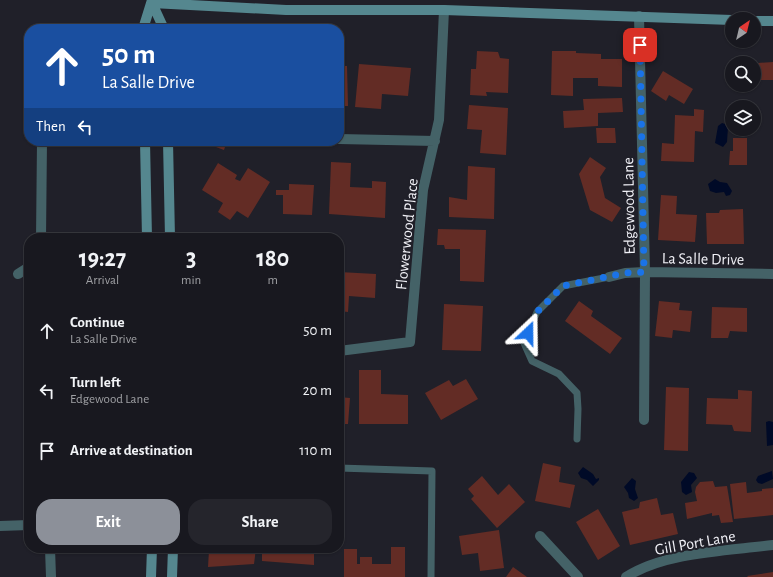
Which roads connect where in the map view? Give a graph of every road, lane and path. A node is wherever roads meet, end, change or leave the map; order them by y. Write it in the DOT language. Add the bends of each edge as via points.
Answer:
graph roads {
  1 [pos="152,2"];
  2 [pos="444,10"];
  3 [pos="639,16"];
  4 [pos="725,20"];
  5 [pos="761,21"];
  6 [pos="773,21"];
  7 [pos="145,24"];
  8 [pos="162,24"];
  9 [pos="344,139"];
  10 [pos="435,141"];
  11 [pos="42,146"];
  12 [pos="145,146"];
  13 [pos="168,146"];
  14 [pos="41,233"];
  15 [pos="147,233"];
  16 [pos="170,233"];
  17 [pos="24,270"];
  18 [pos="644,272"];
  19 [pos="18,274"];
  20 [pos="773,274"];
  21 [pos="609,277"];
  22 [pos="344,350"];
  23 [pos="644,420"];
  24 [pos="577,439"];
  25 [pos="344,468"];
  26 [pos="24,525"];
  27 [pos="0,526"];
  28 [pos="540,536"];
  29 [pos="773,545"];
  30 [pos="50,553"];
  31 [pos="152,553"];
  32 [pos="173,553"];
  33 [pos="51,577"];
  34 [pos="151,577"];
  35 [pos="172,577"];
  36 [pos="431,577"];
  37 [pos="578,577"];
  38 [pos="626,577"];
  1 -- 2 [label="street" via="286,10"];
  1 -- 7 [label="street"];
  1 -- 8 [label="street"];
  2 -- 3 [label="street"];
  2 -- 10 [label="street, Flowerwood Place" via="441,98"];
  3 -- 4 [label="street"];
  3 -- 18 [label="street, Edgewood Lane"];
  5 -- 6 [label="street"];
  9 -- 10 [label="street"];
  10 -- 22 [label="street, Flowerwood Place" via="423,190 410,342"];
  11 -- 14 [label="street"];
  12 -- 15 [label="street"];
  13 -- 16 [label="street"];
  17 -- 19 [label="street"];
  18 -- 20 [label="street, La Salle Drive"];
  18 -- 21 [label="street, La Salle Drive"];
  18 -- 23 [label="street, Edgewood Lane"];
  21 -- 24 [label="lane" via="563,286 537,312 524,343 532,361 559,374 577,393"];
  25 -- 36 [label="lane" via="432,470"];
  26 -- 27 [label="street"];
  28 -- 37 [label="street"];
  29 -- 38 [label="street, Gill Port Lane" via="661,561 636,570"];
  30 -- 33 [label="street"];
  31 -- 34 [label="street"];
  32 -- 35 [label="street"];
}
